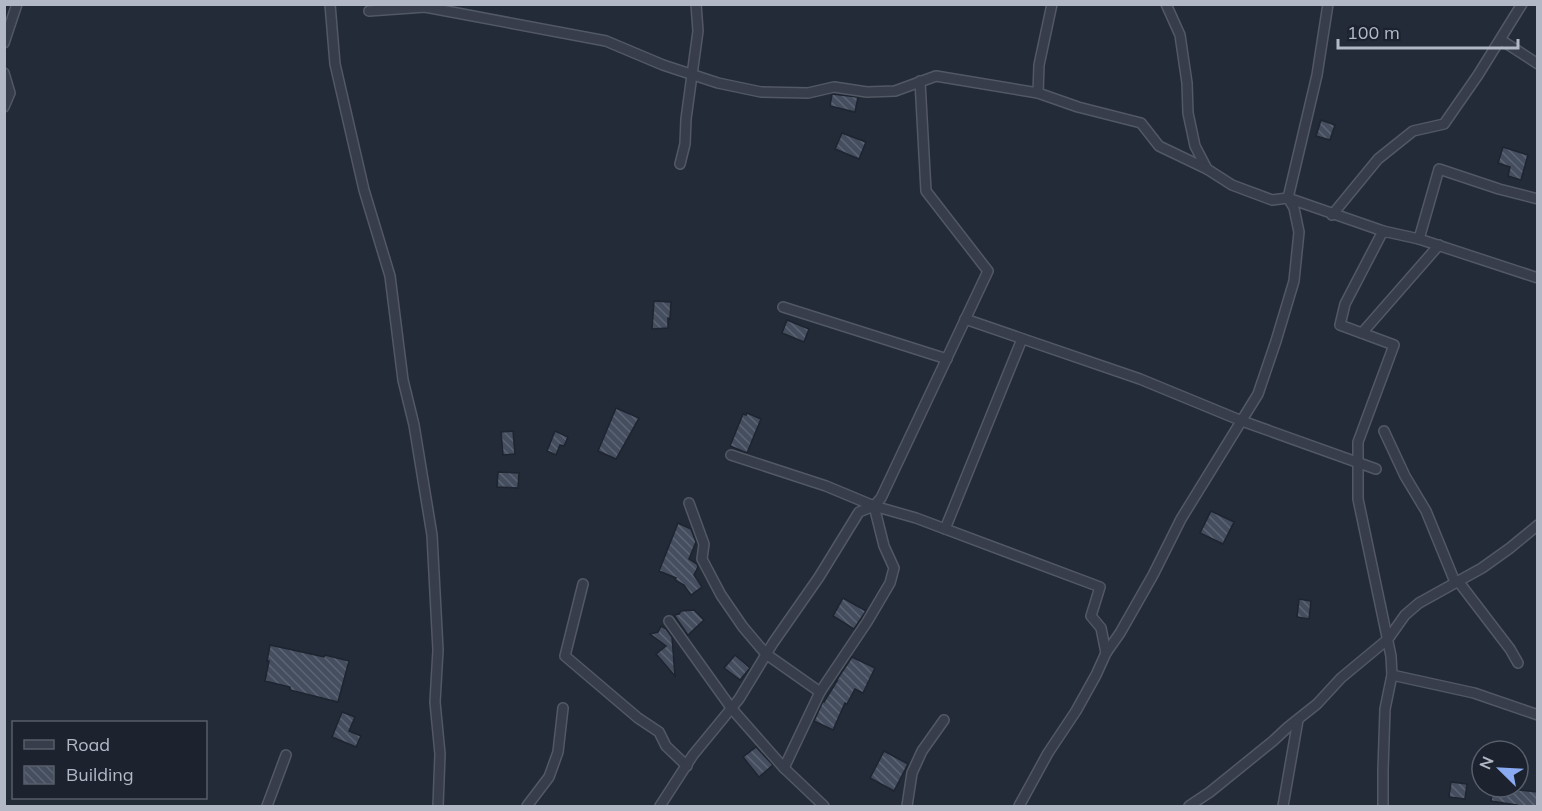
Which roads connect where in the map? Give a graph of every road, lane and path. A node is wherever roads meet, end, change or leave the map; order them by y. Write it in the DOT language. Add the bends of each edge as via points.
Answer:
graph roads {
  1 [pos="17,4"];
  2 [pos="330,4"];
  3 [pos="696,4"];
  4 [pos="1052,4"];
  5 [pos="1166,4"];
  6 [pos="1328,4"];
  7 [pos="1521,4"];
  8 [pos="369,11"];
  9 [pos="1501,40"];
  10 [pos="4,43"];
  11 [pos="1538,64"];
  12 [pos="4,74"];
  13 [pos="691,74"];
  14 [pos="920,81"];
  15 [pos="1038,93"];
  16 [pos="4,107"];
  17 [pos="680,164"];
  18 [pos="1207,168"];
  19 [pos="1288,198"];
  20 [pos="1538,199"];
  21 [pos="1332,214"];
  22 [pos="1383,231"];
  23 [pos="1419,239"];
  24 [pos="1439,245"];
  25 [pos="1538,278"];
  26 [pos="783,307"];
  27 [pos="966,319"];
  28 [pos="1362,333"];
  29 [pos="1022,339"];
  30 [pos="947,359"];
  31 [pos="1242,421"];
  32 [pos="1384,431"];
  33 [pos="731,455"];
  34 [pos="1376,469"];
  35 [pos="689,502"];
  36 [pos="874,506"];
  37 [pos="1538,525"];
  38 [pos="945,529"];
  39 [pos="1456,582"];
  40 [pos="583,584"];
  41 [pos="669,621"];
  42 [pos="1388,639"];
  43 [pos="1106,653"];
  44 [pos="766,654"];
  45 [pos="1518,663"];
  46 [pos="1392,675"];
  47 [pos="820,692"];
  48 [pos="563,708"];
  49 [pos="732,709"];
  50 [pos="1538,715"];
  51 [pos="944,720"];
  52 [pos="1298,720"];
  53 [pos="286,755"];
  54 [pos="687,766"];
  55 [pos="784,768"];
  56 [pos="267,807"];
  57 [pos="438,807"];
  58 [pos="527,807"];
  59 [pos="660,807"];
  60 [pos="825,807"];
  61 [pos="907,807"];
  62 [pos="1019,807"];
  63 [pos="1189,807"];
  64 [pos="1283,807"];
  65 [pos="1383,807"];
  1 -- 10 [label="street"];
  2 -- 57 [label="street" via="335,64 364,190 390,276 403,380 432,535 438,650"];
  3 -- 13 [label="street" via="698,31"];
  4 -- 15 [label="street" via="1039,65"];
  5 -- 18 [label="street" via="1180,35 1195,146"];
  6 -- 19 [label="street" via="1317,75"];
  7 -- 9 [label="street"];
  8 -- 13 [label="street" via="425,7 606,41"];
  9 -- 11 [label="street"];
  9 -- 21 [label="street" via="1444,124 1413,131 1378,159"];
  12 -- 16 [label="street" via="10,93"];
  13 -- 14 [label="street" via="761,92 808,93 834,87 895,92"];
  13 -- 17 [label="street"];
  14 -- 15 [label="street" via="936,76"];
  14 -- 27 [label="street" via="926,191 988,271"];
  15 -- 18 [label="street" via="1142,123 1159,146"];
  18 -- 19 [label="street" via="1232,185 1272,200"];
  19 -- 21 [label="street"];
  19 -- 31 [label="street" via="1299,232 1294,281 1258,394"];
  20 -- 23 [label="street" via="1439,169"];
  21 -- 22 [label="street"];
  22 -- 23 [label="street"];
  22 -- 28 [label="street" via="1345,304 1340,325"];
  23 -- 24 [label="street"];
  24 -- 25 [label="street"];
  24 -- 28 [label="street"];
  26 -- 30 [label="street"];
  27 -- 29 [label="street"];
  27 -- 30 [label="street"];
  28 -- 42 [label="street" via="1394,345 1358,442 1358,499"];
  29 -- 31 [label="street" via="1140,379"];
  29 -- 38 [label="street"];
  30 -- 36 [label="street"];
  31 -- 34 [label="street"];
  31 -- 43 [label="street" via="1181,519"];
  32 -- 39 [label="street" via="1426,511"];
  33 -- 36 [label="street"];
  35 -- 44 [label="street" via="704,543 702,559 721,596"];
  36 -- 38 [label="street"];
  36 -- 44 [label="street" via="859,512"];
  36 -- 47 [label="street" via="894,568 890,583"];
  37 -- 39 [label="street" via="1482,568"];
  38 -- 43 [label="street" via="1100,587 1091,616 1101,628"];
  39 -- 42 [label="street" via="1419,603"];
  39 -- 45 [label="street"];
  40 -- 54 [label="street" via="565,656 659,732 666,746"];
  41 -- 49 [label="street"];
  42 -- 46 [label="street"];
  42 -- 52 [label="street"];
  43 -- 62 [label="street"];
  44 -- 47 [label="street"];
  44 -- 49 [label="street"];
  46 -- 50 [label="street" via="1474,693"];
  46 -- 65 [label="street" via="1385,709"];
  47 -- 55 [label="street"];
  48 -- 58 [label="street" via="552,769"];
  49 -- 54 [label="street"];
  49 -- 55 [label="street"];
  51 -- 61 [label="street" via="912,773"];
  52 -- 63 [label="street"];
  52 -- 64 [label="street"];
  53 -- 56 [label="street"];
  54 -- 59 [label="street"];
  55 -- 60 [label="street"];
}
